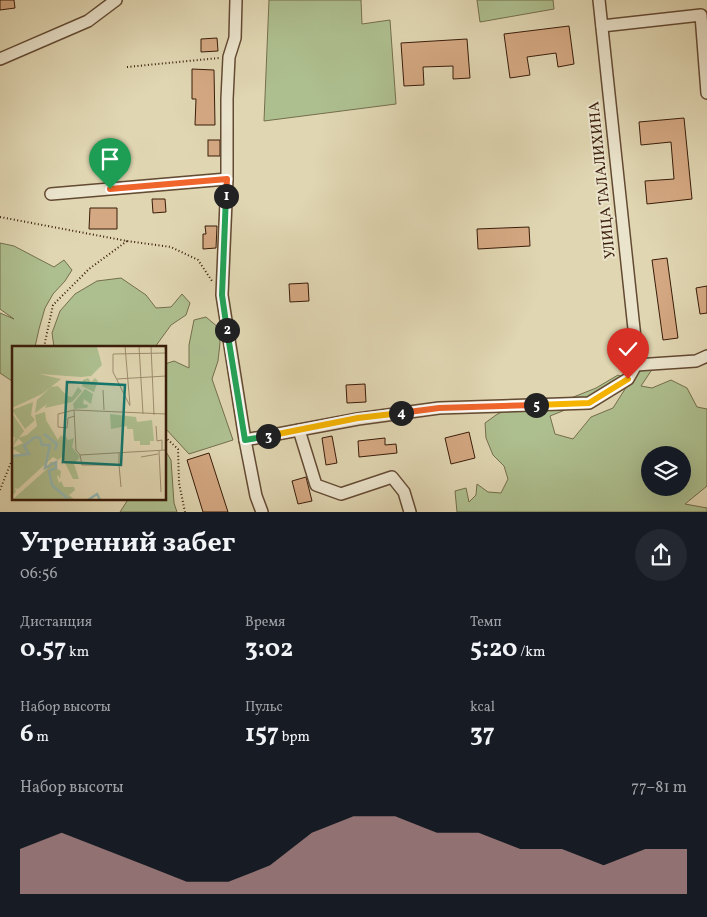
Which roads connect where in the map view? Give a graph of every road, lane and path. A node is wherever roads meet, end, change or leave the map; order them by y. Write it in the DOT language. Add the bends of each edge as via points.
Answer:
graph roads {
  1 [pos="116,0"];
  2 [pos="236,0"];
  3 [pos="599,0"];
  4 [pos="704,14"];
  5 [pos="602,26"];
  6 [pos="228,57"];
  7 [pos="0,59"];
  8 [pos="127,66"];
  9 [pos="707,93"];
  10 [pos="227,179"];
  11 [pos="51,194"];
  12 [pos="0,217"];
  13 [pos="127,241"];
  14 [pos="212,281"];
  15 [pos="44,346"];
  16 [pos="707,356"];
  17 [pos="637,361"];
  18 [pos="299,430"];
  19 [pos="166,438"];
  20 [pos="245,440"];
  21 [pos="12,460"];
  22 [pos="0,490"];
  23 [pos="185,512"];
  24 [pos="262,512"];
  25 [pos="410,512"];
  1 -- 7 [label="street" via="88,21"];
  2 -- 6 [label="street" via="235,38"];
  3 -- 5 [label="street, УЛИЦА ТАЛАЛИХИНА"];
  4 -- 5 [label="street"];
  4 -- 9 [label="street"];
  5 -- 17 [label="street, УЛИЦА ТАЛАЛИХИНА"];
  6 -- 8 [label="path"];
  6 -- 10 [label="street"];
  10 -- 11 [label="street"];
  10 -- 20 [label="street" via="222,295"];
  12 -- 13 [label="path"];
  13 -- 14 [label="path" via="171,247 198,260"];
  13 -- 15 [label="path" via="89,269 53,305"];
  16 -- 17 [label="street" via="696,362"];
  17 -- 18 [label="street" via="628,379 589,403 439,408 358,418"];
  18 -- 20 [label="street"];
  18 -- 25 [label="street" via="316,485 341,494 392,477 404,492"];
  19 -- 23 [label="path" via="178,450 179,484"];
  20 -- 24 [label="street"];
  21 -- 22 [label="path"];
}
